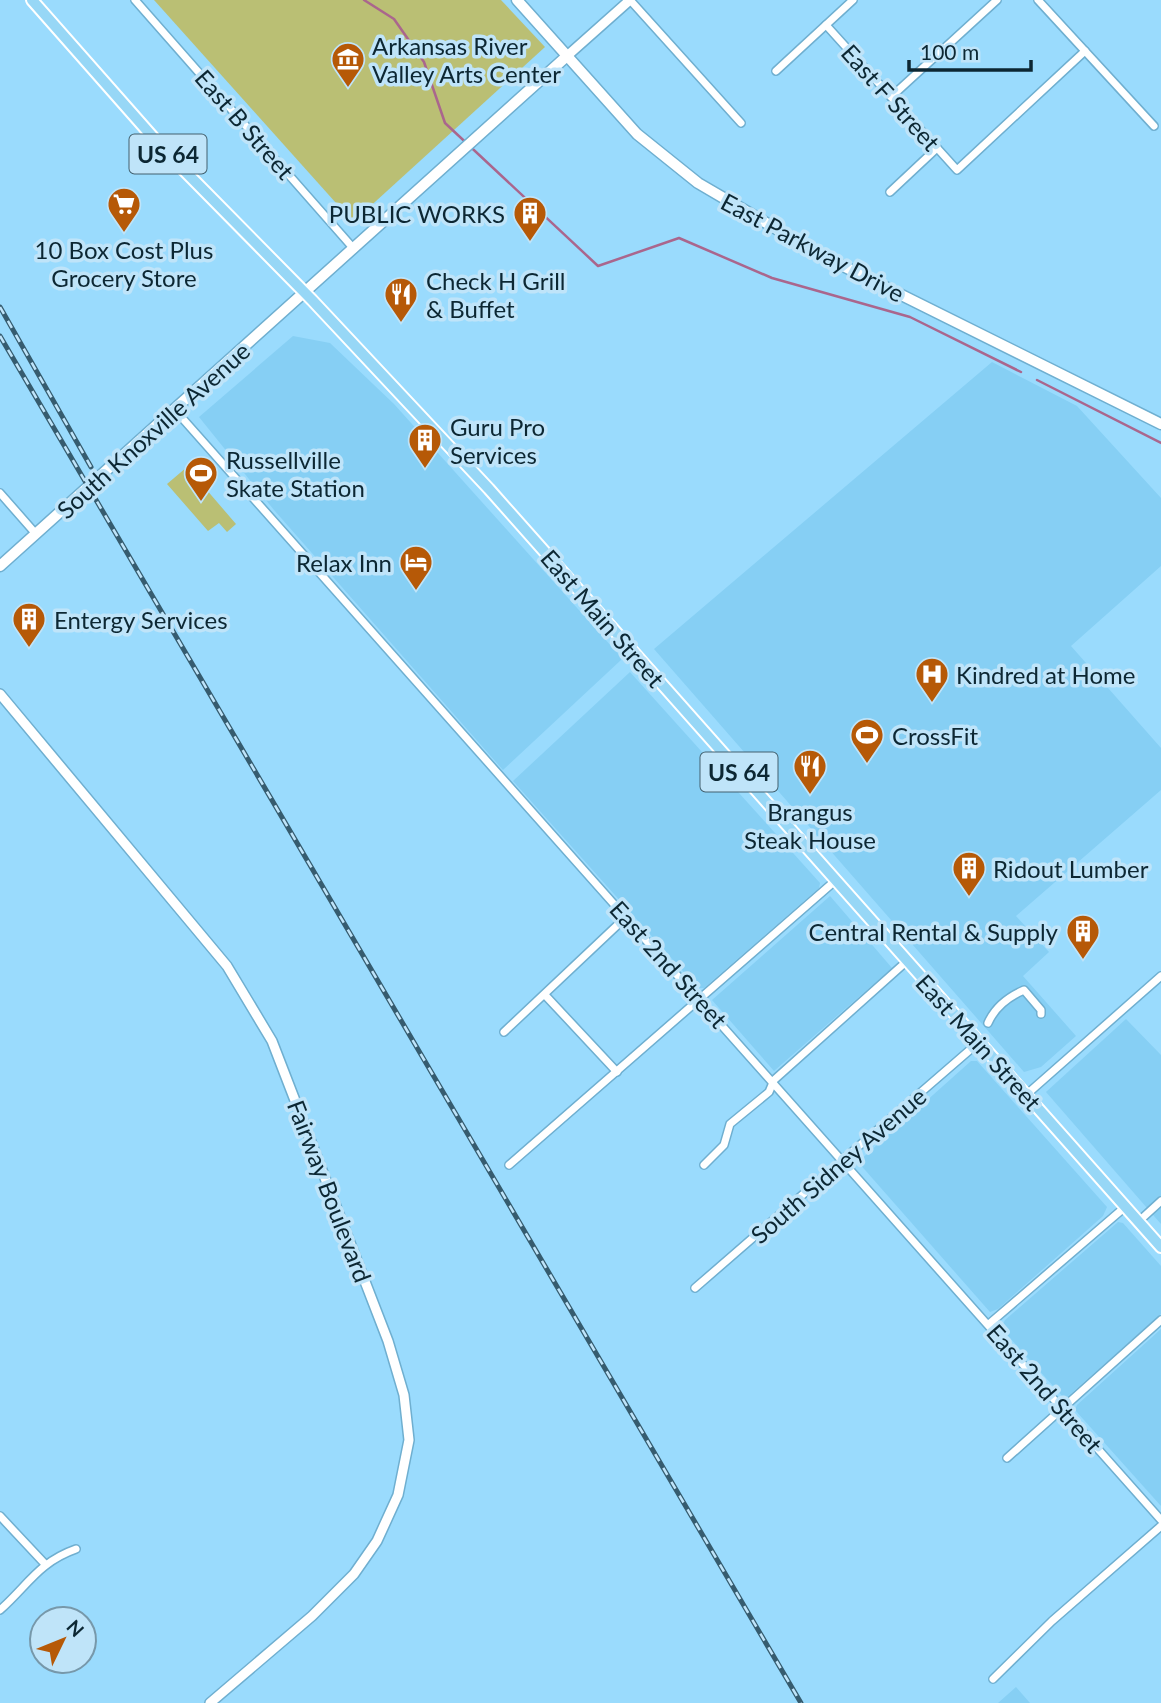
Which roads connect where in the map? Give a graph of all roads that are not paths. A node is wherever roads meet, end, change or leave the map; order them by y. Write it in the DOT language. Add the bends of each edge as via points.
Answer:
graph roads {
  1 [pos="32,0"];
  2 [pos="135,0"];
  3 [pos="517,0"];
  4 [pos="630,0"];
  5 [pos="853,0"];
  6 [pos="996,0"];
  7 [pos="1038,0"];
  8 [pos="826,25"];
  9 [pos="1085,51"];
  10 [pos="567,56"];
  11 [pos="776,71"];
  12 [pos="891,97"];
  13 [pos="741,122"];
  14 [pos="1154,126"];
  15 [pos="937,148"];
  16 [pos="890,192"];
  17 [pos="354,249"];
  18 [pos="305,293"];
  19 [pos="175,410"];
  20 [pos="1161,424"];
  21 [pos="0,493"];
  22 [pos="36,534"];
  23 [pos="0,566"];
  24 [pos="0,694"];
  25 [pos="835,880"];
  26 [pos="626,917"];
  27 [pos="907,961"];
  28 [pos="1161,976"];
  29 [pos="545,995"];
  30 [pos="699,999"];
  31 [pos="1041,1014"];
  32 [pos="988,1023"];
  33 [pos="504,1032"];
  34 [pos="979,1042"];
  35 [pos="617,1072"];
  36 [pos="774,1080"];
  37 [pos="1026,1096"];
  38 [pos="844,1162"];
  39 [pos="509,1165"];
  40 [pos="704,1165"];
  41 [pos="1161,1201"];
  42 [pos="1125,1207"];
  43 [pos="1138,1222"];
  44 [pos="1161,1247"];
  45 [pos="695,1288"];
  46 [pos="1161,1320"];
  47 [pos="989,1324"];
  48 [pos="1062,1408"];
  49 [pos="1007,1458"];
  50 [pos="0,1516"];
  51 [pos="1161,1520"];
  52 [pos="1161,1526"];
  53 [pos="76,1549"];
  54 [pos="45,1564"];
  55 [pos="0,1610"];
  56 [pos="993,1679"];
  57 [pos="210,1703"];
  1 -- 18 [label="main road, East Main Street / US 64" via="175,161"];
  2 -- 17 [label="street, East B Street"];
  3 -- 10 [label="main road, East Parkway Drive"];
  4 -- 10 [label="street"];
  4 -- 13 [label="street"];
  5 -- 8 [label="street"];
  6 -- 12 [label="street"];
  7 -- 9 [label="street"];
  8 -- 11 [label="street"];
  8 -- 12 [label="street, East F Street"];
  9 -- 14 [label="street"];
  9 -- 15 [label="street, East F Street" via="957,170"];
  10 -- 17 [label="main road, South Knoxville Avenue"];
  10 -- 20 [label="main road, East Parkway Drive" via="637,134 732,205 821,255"];
  12 -- 15 [label="street, East F Street"];
  15 -- 16 [label="street"];
  17 -- 18 [label="main road, South Knoxville Avenue"];
  18 -- 19 [label="main road, South Knoxville Avenue"];
  18 -- 25 [label="main road, East Main Street / US 64" via="489,489"];
  19 -- 22 [label="main road, South Knoxville Avenue"];
  19 -- 26 [label="street, East 2nd Street"];
  21 -- 22 [label="street"];
  22 -- 23 [label="main road, South Knoxville Avenue"];
  24 -- 57 [label="street, Fairway Boulevard" via="227,966 272,1041 383,1328 404,1395 409,1440 398,1495 377,1541 354,1574 312,1616"];
  25 -- 27 [label="main road, East Main Street / US 64"];
  25 -- 30 [label="street"];
  26 -- 29 [label="street"];
  26 -- 30 [label="street, East 2nd Street"];
  27 -- 34 [label="main road, East Main Street / US 64"];
  27 -- 36 [label="street"];
  28 -- 37 [label="street"];
  29 -- 33 [label="street"];
  29 -- 35 [label="street"];
  30 -- 35 [label="street"];
  30 -- 36 [label="street, East 2nd Street"];
  31 -- 32 [label="street" via="1024,990 1006,1000"];
  34 -- 37 [label="main road, East Main Street / US 64"];
  34 -- 38 [label="street, South Sidney Avenue"];
  35 -- 39 [label="street"];
  36 -- 38 [label="street, East 2nd Street"];
  36 -- 40 [label="street" via="768,1092 730,1124 724,1145"];
  37 -- 42 [label="main road, East Main Street / US 64"];
  38 -- 45 [label="street, South Sidney Avenue"];
  38 -- 47 [label="street, East 2nd Street"];
  41 -- 43 [label="street"];
  42 -- 43 [label="main road, East Main Street / US 64"];
  42 -- 47 [label="street"];
  43 -- 44 [label="main road, East Main Street / US 64"];
  46 -- 48 [label="street"];
  47 -- 48 [label="street, East 2nd Street"];
  48 -- 49 [label="street"];
  48 -- 51 [label="street, East 2nd Street"];
  50 -- 54 [label="street"];
  52 -- 56 [label="street"];
  53 -- 54 [label="street"];
  54 -- 55 [label="street"];
}
